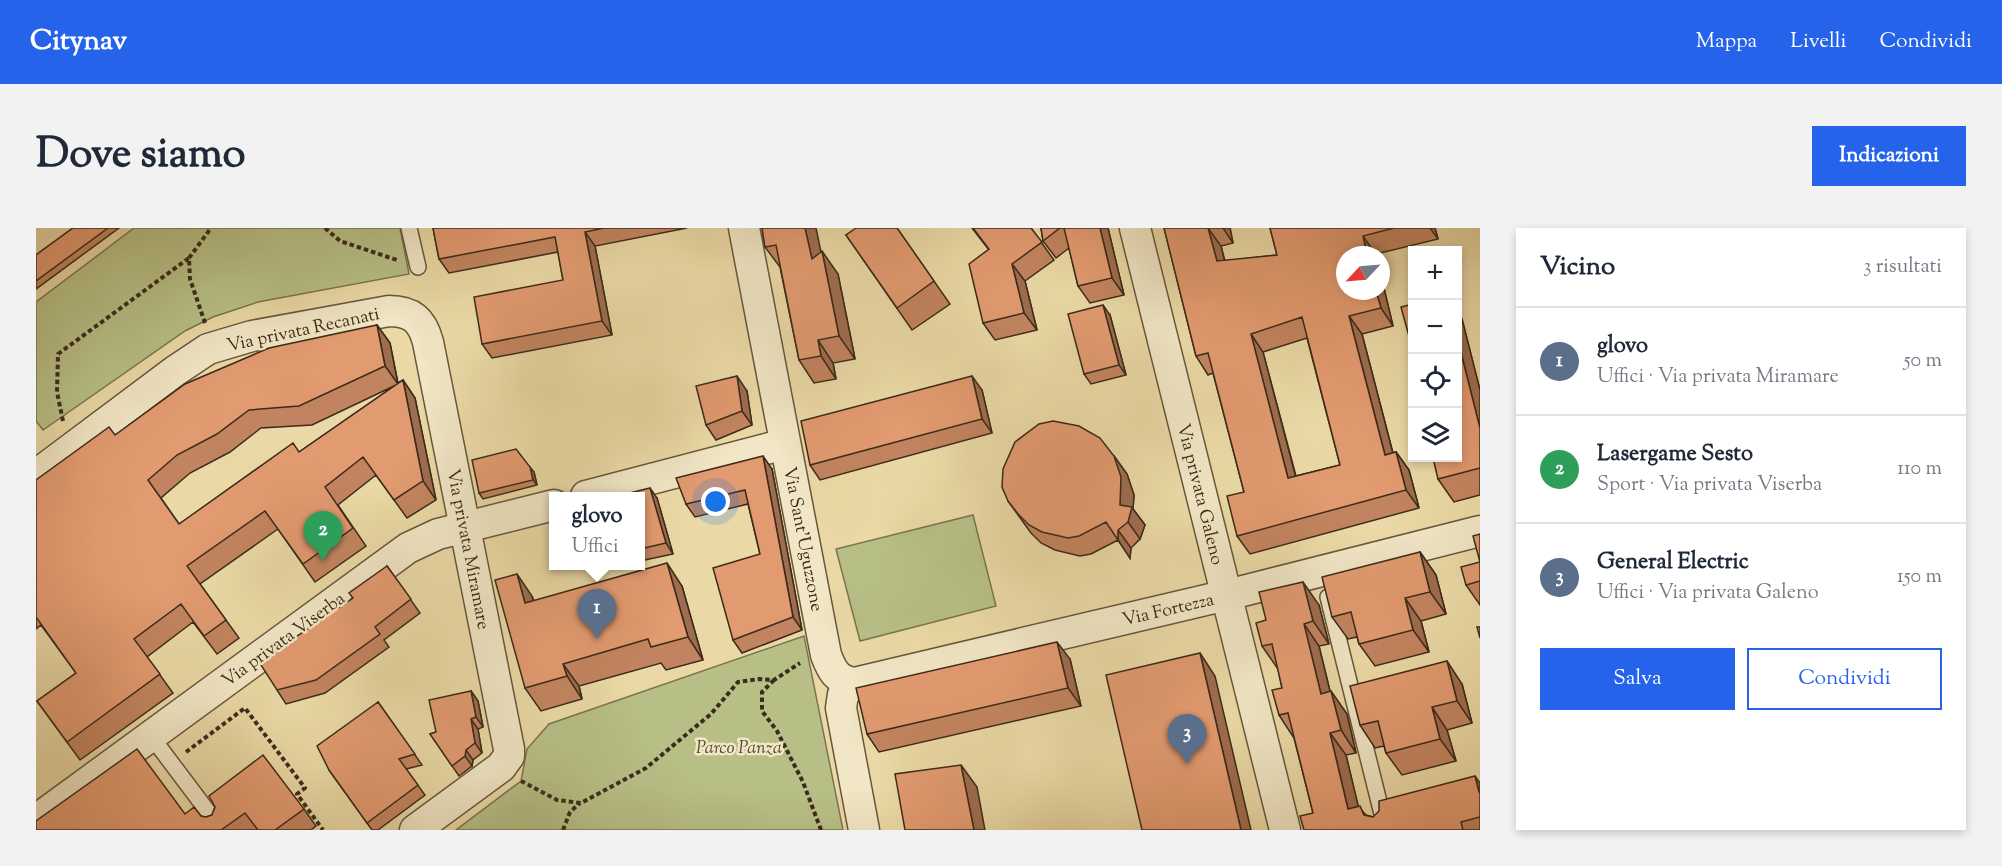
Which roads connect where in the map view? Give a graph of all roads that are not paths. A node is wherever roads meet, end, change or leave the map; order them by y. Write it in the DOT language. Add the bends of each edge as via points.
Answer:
graph roads {
  1 [pos="409,228"];
  2 [pos="744,228"];
  3 [pos="1135,228"];
  4 [pos="418,267"];
  5 [pos="424,329"];
  6 [pos="785,444"];
  7 [pos="36,475"];
  8 [pos="601,492"];
  9 [pos="549,506"];
  10 [pos="464,528"];
  11 [pos="1480,531"];
  12 [pos="1321,572"];
  13 [pos="1227,595"];
  14 [pos="854,683"];
  15 [pos="158,744"];
  16 [pos="36,820"];
  17 [pos="218,825"];
  18 [pos="415,830"];
  19 [pos="864,830"];
  20 [pos="1285,830"];
  21 [pos="1386,830"];
  1 -- 4 [label="lane"];
  2 -- 6 [label="street, Via Sant'Uguzzone"];
  3 -- 13 [label="street, Via privata Galeno"];
  5 -- 7 [label="street, Via privata Recanati" via="417,318 404,311 390,311 252,336 208,349"];
  5 -- 10 [label="street, Via privata Miramare"];
  6 -- 8 [label="street"];
  6 -- 14 [label="street, Via Sant'Uguzzone" via="826,655 834,674"];
  9 -- 10 [label="street, Via privata Viserba"];
  10 -- 15 [label="street, Via privata Viserba" via="438,534 408,548"];
  10 -- 18 [label="street, Via privata Miramare" via="509,756 501,767"];
  11 -- 12 [label="street, Via Fortezza"];
  12 -- 13 [label="street, Via Fortezza"];
  12 -- 21 [label="lane"];
  13 -- 14 [label="street, Via Fortezza"];
  13 -- 20 [label="street, Via privata Galeno"];
  14 -- 19 [label="street" via="843,694 841,708"];
  15 -- 16 [label="street, Via privata Viserba"];
  15 -- 17 [label="lane"];
}
